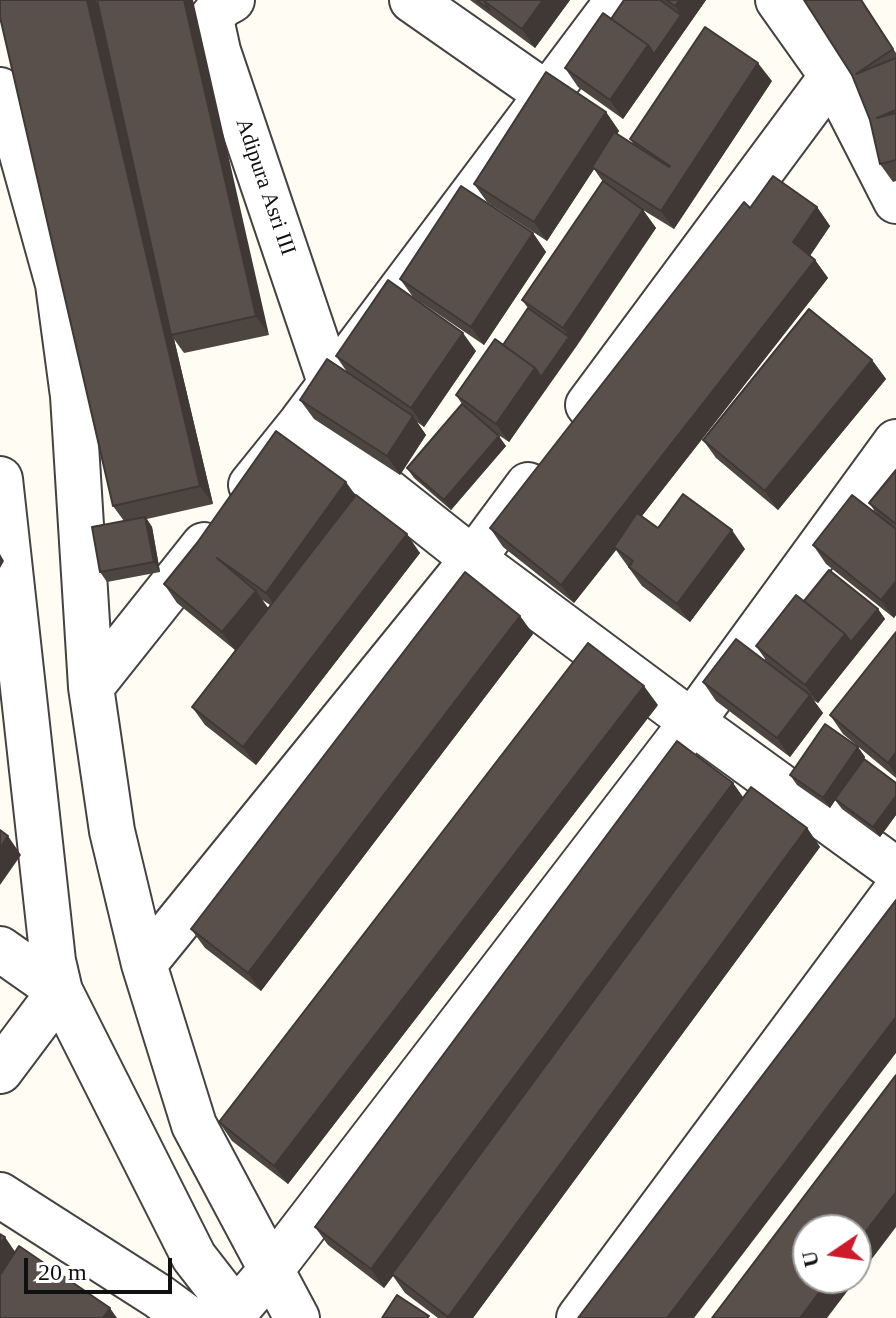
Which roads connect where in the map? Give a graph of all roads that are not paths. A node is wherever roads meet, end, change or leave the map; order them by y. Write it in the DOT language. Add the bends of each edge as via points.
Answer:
graph roads {
  1 [pos="232,0"];
  2 [pos="412,0"];
  3 [pos="618,0"];
  4 [pos="778,0"];
  5 [pos="832,76"];
  6 [pos="0,90"];
  7 [pos="548,95"];
  8 [pos="896,201"];
  9 [pos="330,382"];
  10 [pos="301,423"];
  11 [pos="896,442"];
  12 [pos="0,479"];
  13 [pos="473,559"];
  14 [pos="11,687"];
  15 [pos="91,687"];
  16 [pos="692,722"];
  17 [pos="896,870"];
  18 [pos="896,891"];
  19 [pos="0,949"];
  20 [pos="144,964"];
  21 [pos="60,991"];
  22 [pos="0,1071"];
  23 [pos="0,1195"];
  24 [pos="271,1270"];
  25 [pos="233,1314"];
  26 [pos="188,1318"];
  27 [pos="297,1318"];
  28 [pos="579,1318"];
  1 -- 9 [label="street, Adipura Asri III" via="211,19 218,51"];
  2 -- 7 [label="street"];
  3 -- 7 [label="street"];
  4 -- 5 [label="street"];
  5 -- 8 [label="street"];
  5 -- 13 [label="street"];
  6 -- 15 [label="street" via="58,284 73,396"];
  7 -- 9 [label="street"];
  9 -- 10 [label="street"];
  10 -- 13 [label="street"];
  10 -- 15 [label="street"];
  11 -- 16 [label="street"];
  12 -- 14 [label="street"];
  13 -- 16 [label="street"];
  13 -- 20 [label="street"];
  14 -- 21 [label="street"];
  15 -- 20 [label="street" via="112,831"];
  16 -- 17 [label="street"];
  16 -- 24 [label="street"];
  18 -- 28 [label="street"];
  19 -- 21 [label="street"];
  20 -- 24 [label="street" via="194,1125"];
  21 -- 22 [label="street"];
  21 -- 25 [label="street" via="194,1257"];
  23 -- 26 [label="street"];
  24 -- 25 [label="street"];
  24 -- 27 [label="street"];
}
